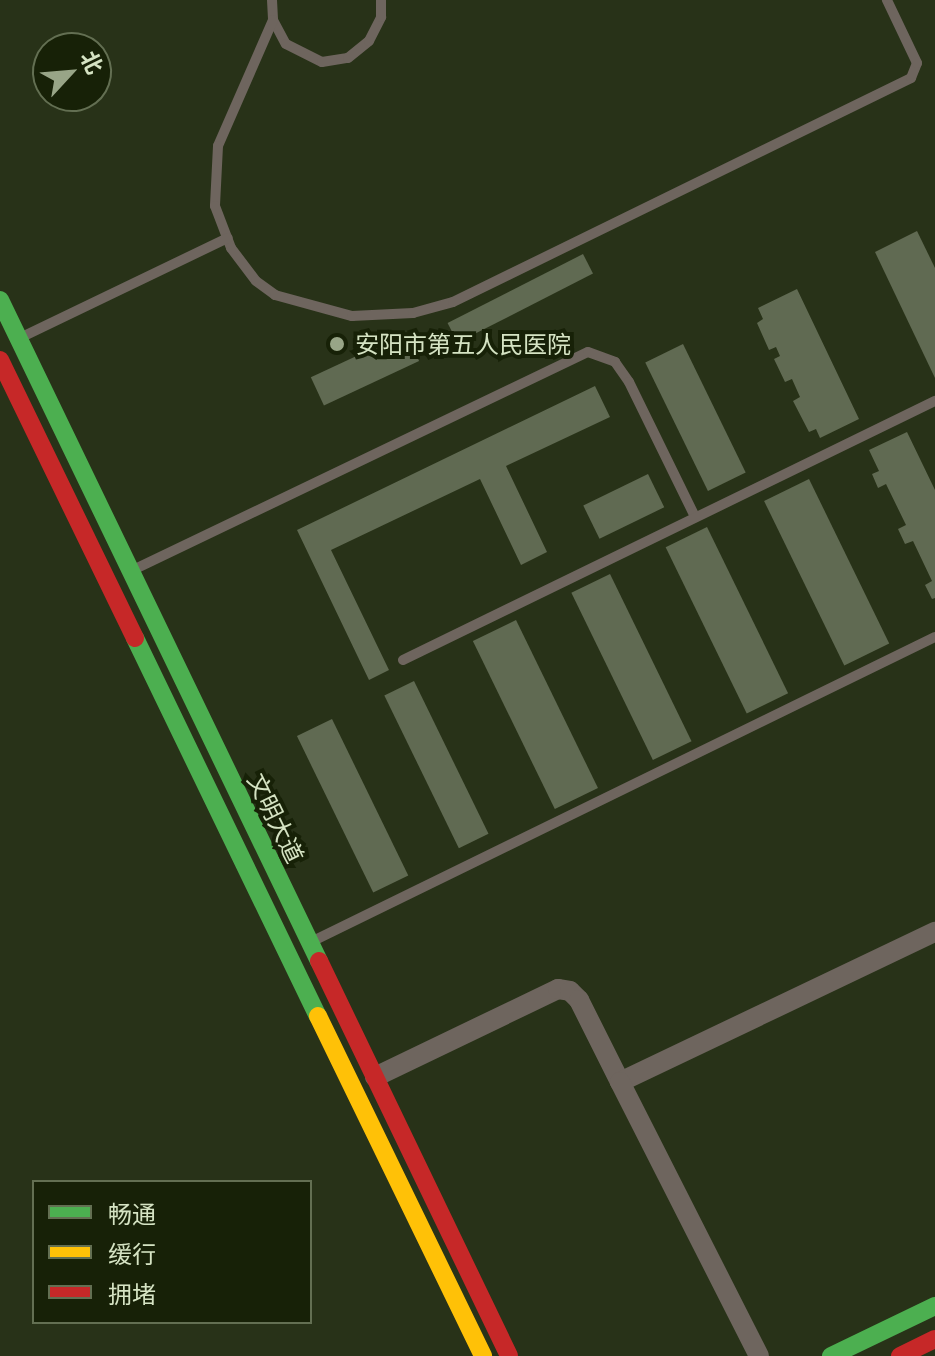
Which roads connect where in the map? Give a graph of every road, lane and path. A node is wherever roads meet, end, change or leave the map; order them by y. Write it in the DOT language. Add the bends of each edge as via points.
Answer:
graph roads {
  1 [pos="272,0"];
  2 [pos="381,0"];
  3 [pos="887,0"];
  4 [pos="273,20"];
  5 [pos="228,238"];
  6 [pos="0,300"];
  7 [pos="19,339"];
  8 [pos="0,360"];
  9 [pos="935,401"];
  10 [pos="695,517"];
  11 [pos="131,571"];
  12 [pos="935,637"];
  13 [pos="403,660"];
  14 [pos="935,932"];
  15 [pos="310,942"];
  16 [pos="375,1077"];
  17 [pos="620,1082"];
  18 [pos="935,1306"];
  19 [pos="935,1339"];
  20 [pos="483,1356"];
  21 [pos="509,1356"];
  22 [pos="759,1356"];
  23 [pos="831,1356"];
  24 [pos="900,1356"];
  1 -- 4 [label="lane"];
  2 -- 4 [label="lane" via="381,17 369,41 335,61 296,53"];
  3 -- 5 [label="lane" via="917,63 911,78 453,302 413,313 337,315 275,295 244,267"];
  4 -- 5 [label="lane" via="218,146 213,185"];
  5 -- 7 [label="lane"];
  6 -- 7 [label="main road, 文明大道"];
  7 -- 11 [label="main road, 文明大道"];
  8 -- 20 [label="main road, 文明大道"];
  9 -- 10 [label="lane"];
  10 -- 11 [label="lane" via="629,382 615,362 588,352"];
  10 -- 13 [label="lane"];
  11 -- 15 [label="main road, 文明大道"];
  12 -- 15 [label="lane"];
  14 -- 17 [label="street"];
  15 -- 16 [label="main road, 文明大道"];
  16 -- 17 [label="street" via="558,989 579,1000"];
  16 -- 21 [label="main road, 文明大道"];
  17 -- 22 [label="street"];
  18 -- 23 [label="main road"];
  19 -- 24 [label="main road"];
}
